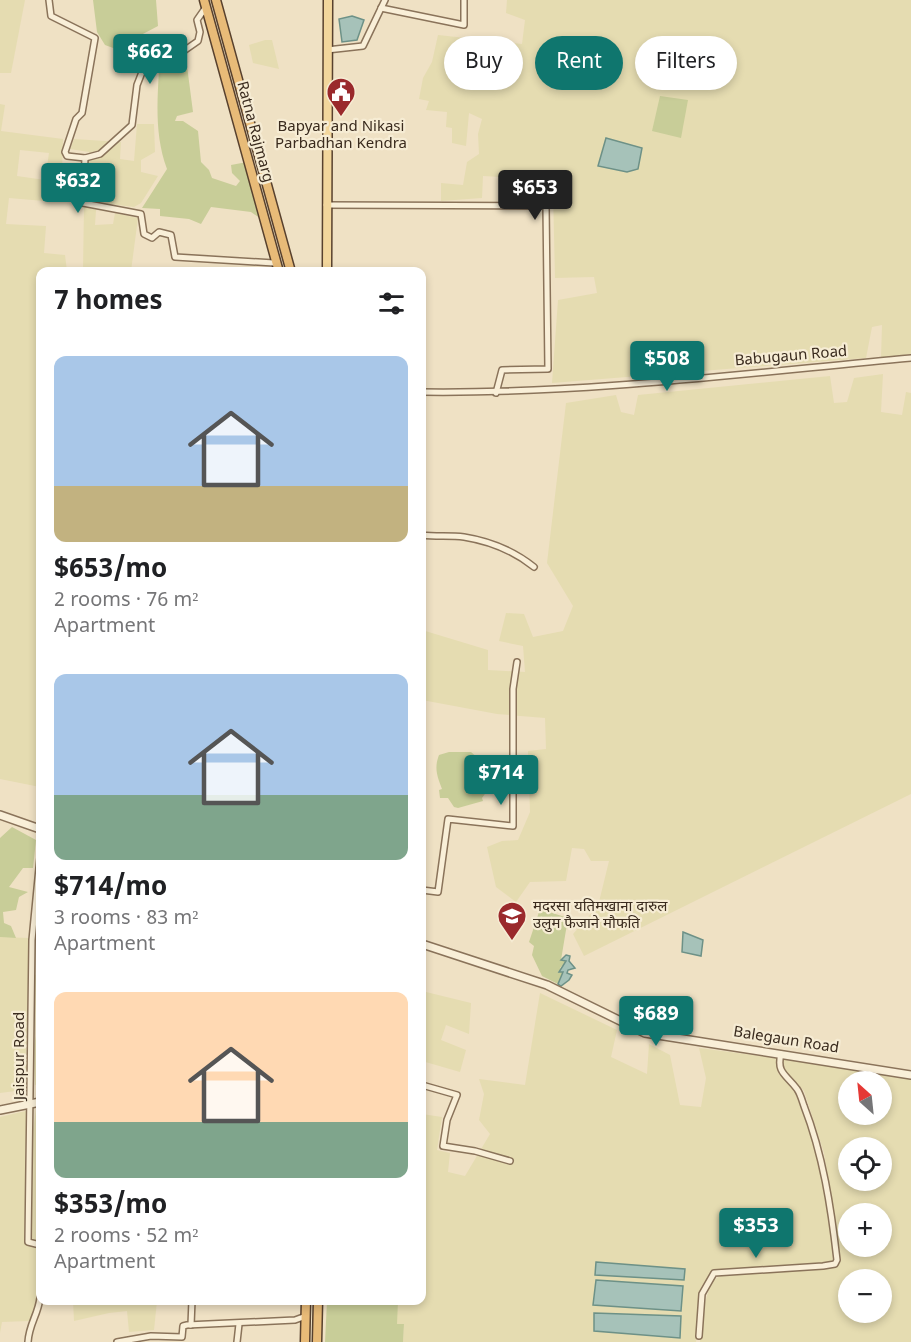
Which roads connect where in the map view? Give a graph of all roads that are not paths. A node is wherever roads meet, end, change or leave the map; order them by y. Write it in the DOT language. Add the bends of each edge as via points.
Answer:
graph roads {
  1 [pos="50,0"];
  2 [pos="216,0"];
  3 [pos="328,0"];
  4 [pos="385,0"];
  5 [pos="464,0"];
  6 [pos="205,4"];
  7 [pos="381,8"];
  8 [pos="327,50"];
  9 [pos="85,158"];
  10 [pos="326,205"];
  11 [pos="275,259"];
  12 [pos="277,267"];
  13 [pos="290,267"];
  14 [pos="327,267"];
  15 [pos="911,358"];
  16 [pos="426,392"];
  17 [pos="496,393"];
  18 [pos="426,536"];
  19 [pos="534,567"];
  20 [pos="517,662"];
  21 [pos="0,815"];
  22 [pos="36,828"];
  23 [pos="426,890"];
  24 [pos="36,899"];
  25 [pos="426,946"];
  26 [pos="781,1054"];
  27 [pos="911,1075"];
  28 [pos="426,1086"];
  29 [pos="36,1103"];
  30 [pos="32,1104"];
  31 [pos="0,1110"];
  32 [pos="510,1161"];
  33 [pos="36,1244"];
  34 [pos="40,1305"];
  35 [pos="192,1305"];
  36 [pos="306,1305"];
  37 [pos="318,1305"];
  38 [pos="306,1316"];
  39 [pos="239,1324"];
  40 [pos="191,1325"];
  41 [pos="699,1336"];
  42 [pos="182,1339"];
  43 [pos="141,1340"];
  44 [pos="28,1342"];
  45 [pos="117,1342"];
  46 [pos="237,1342"];
  47 [pos="305,1342"];
  48 [pos="317,1342"];
  1 -- 9 [label="street" via="51,16 95,38 82,113 76,119 65,152 67,156"];
  2 -- 13 [label="highway, Ratna Rajmarg"];
  3 -- 8 [label="main road"];
  4 -- 7 [label="street"];
  5 -- 7 [label="street" via="464,25"];
  6 -- 9 [label="street" via="197,20 198,41 174,57 145,64 128,130 100,154"];
  6 -- 11 [label="highway, Ratna Rajmarg"];
  7 -- 8 [label="street" via="363,46"];
  8 -- 10 [label="main road"];
  9 -- 11 [label="street" via="83,203 141,214 144,234 152,238 159,232 171,235 176,257 253,263 274,263"];
  10 -- 14 [label="main road"];
  10 -- 17 [label="street" via="546,206 548,369 502,370"];
  11 -- 12 [label="highway, Ratna Rajmarg"];
  15 -- 17 [label="street, Babugaun Road"];
  16 -- 17 [label="street, Babugaun Road"];
  18 -- 19 [label="street" via="462,536 489,543 520,555"];
  20 -- 23 [label="street" via="513,689 513,826 448,819 438,892"];
  21 -- 22 [label="street"];
  24 -- 30 [label="street, Jaispur Road" via="29,1055"];
  25 -- 26 [label="street, Balegaun Road" via="547,985 645,1033"];
  26 -- 27 [label="street, Balegaun Road"];
  26 -- 41 [label="street" via="778,1065 797,1089 817,1144 837,1260 823,1266 714,1273 702,1294"];
  28 -- 32 [label="street" via="457,1095 447,1120 443,1146"];
  29 -- 30 [label="street"];
  30 -- 31 [label="street"];
  30 -- 33 [label="street, Jaispur Road" via="28,1242"];
  34 -- 44 [label="street" via="29,1325"];
  35 -- 40 [label="street"];
  36 -- 38 [label="highway"];
  37 -- 48 [label="highway"];
  38 -- 39 [label="street"];
  38 -- 47 [label="highway"];
  39 -- 40 [label="street"];
  39 -- 46 [label="street"];
  40 -- 42 [label="street" via="183,1326"];
  42 -- 43 [label="street"];
  43 -- 45 [label="street"];
}
